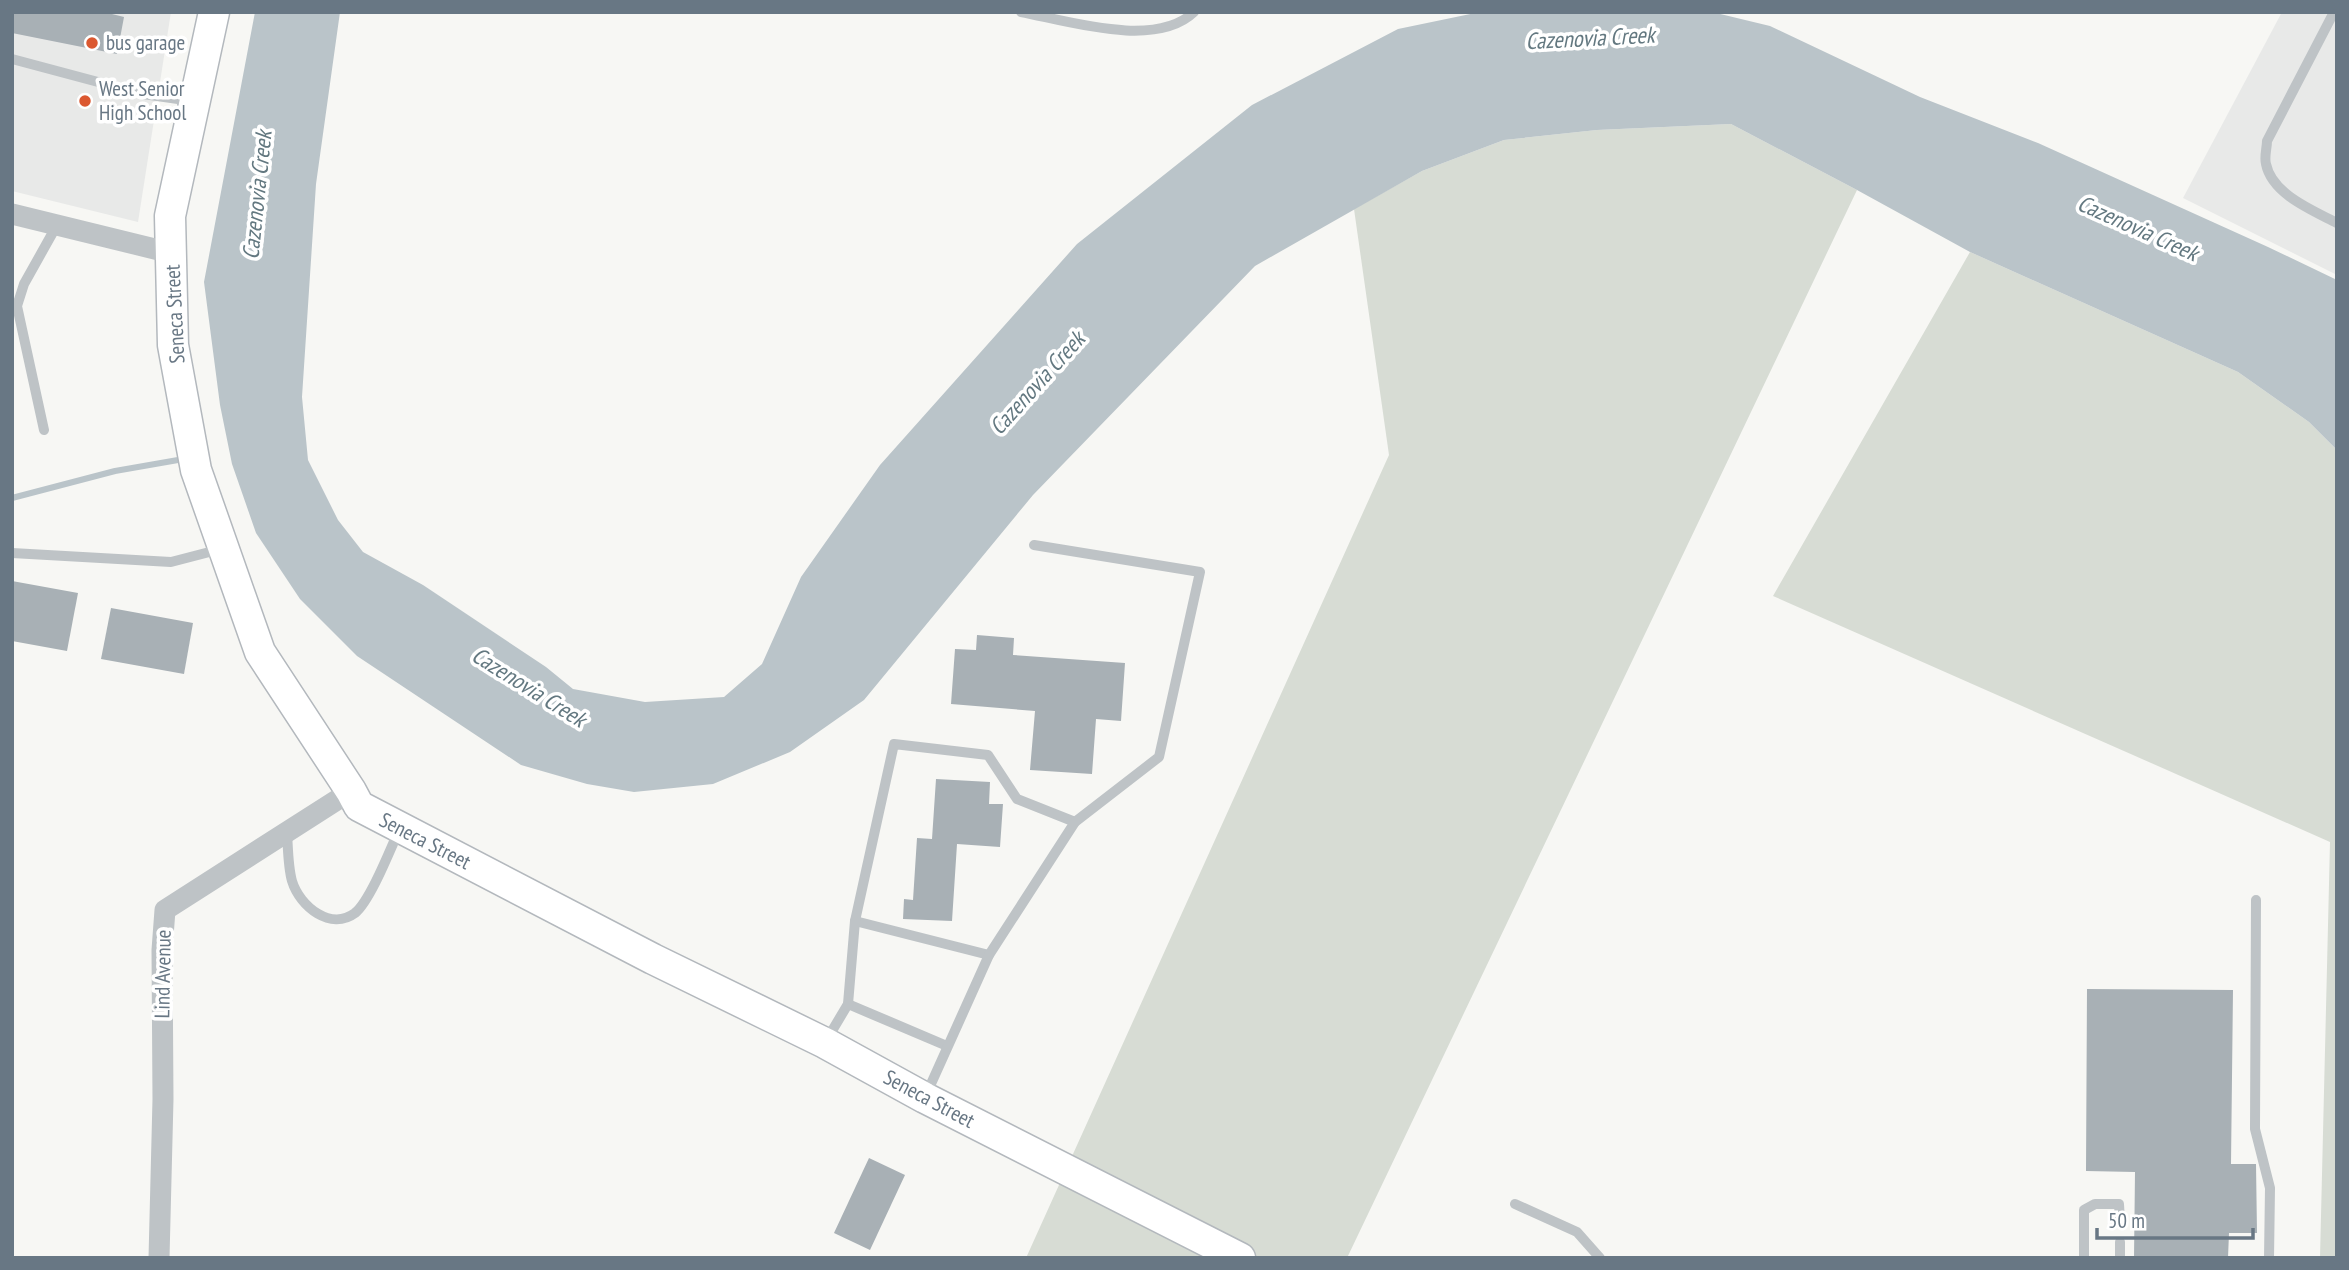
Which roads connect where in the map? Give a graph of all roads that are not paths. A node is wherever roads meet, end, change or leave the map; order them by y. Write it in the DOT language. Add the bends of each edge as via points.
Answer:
graph roads {
  1 [pos="214,12"];
  2 [pos="1021,12"];
  3 [pos="1194,12"];
  4 [pos="2334,12"];
  5 [pos="12,59"];
  6 [pos="195,101"];
  7 [pos="12,214"];
  8 [pos="2337,223"];
  9 [pos="57,225"];
  10 [pos="171,253"];
  11 [pos="44,430"];
  12 [pos="1034,545"];
  13 [pos="223,548"];
  14 [pos="12,553"];
  15 [pos="351,791"];
  16 [pos="1075,822"];
  17 [pos="400,828"];
  18 [pos="287,832"];
  19 [pos="2256,900"];
  20 [pos="855,921"];
  21 [pos="989,955"];
  22 [pos="848,1004"];
  23 [pos="825,1043"];
  24 [pos="947,1046"];
  25 [pos="925,1098"];
  26 [pos="1515,1204"];
  27 [pos="2120,1222"];
  28 [pos="2120,1242"];
  29 [pos="159,1258"];
  30 [pos="1240,1258"];
  31 [pos="1600,1258"];
  32 [pos="2084,1258"];
  33 [pos="2120,1258"];
  34 [pos="2269,1258"];
  1 -- 6 [label="street, Seneca Street"];
  2 -- 3 [label="lane" via="1121,30 1155,30 1188,19"];
  4 -- 8 [label="lane" via="2267,141 2266,164 2277,185 2296,202"];
  5 -- 6 [label="lane" via="143,94"];
  6 -- 10 [label="street, Seneca Street" via="170,216"];
  7 -- 9 [label="street"];
  9 -- 10 [label="street"];
  9 -- 11 [label="lane" via="17,306"];
  10 -- 13 [label="street, Seneca Street" via="173,345 196,470"];
  12 -- 16 [label="lane" via="1200,572 1159,757"];
  13 -- 14 [label="lane" via="171,562"];
  13 -- 15 [label="street, Seneca Street" via="260,652"];
  15 -- 17 [label="street, Seneca Street" via="359,806"];
  15 -- 18 [label="street, Lind Avenue"];
  16 -- 20 [label="lane" via="1017,799 988,755 894,744"];
  16 -- 21 [label="lane"];
  17 -- 18 [label="lane" via="357,911 332,920 313,912 292,881"];
  17 -- 23 [label="street, Seneca Street"];
  18 -- 29 [label="street, Lind Avenue" via="165,910"];
  19 -- 34 [label="lane" via="2255,1129 2270,1188"];
  20 -- 21 [label="lane"];
  20 -- 22 [label="lane"];
  21 -- 24 [label="lane"];
  22 -- 23 [label="lane"];
  22 -- 24 [label="lane"];
  23 -- 25 [label="street, Seneca Street"];
  24 -- 25 [label="lane"];
  25 -- 30 [label="street, Seneca Street"];
  26 -- 31 [label="lane" via="1577,1232"];
  27 -- 32 [label="lane" via="2119,1204 2095,1204 2084,1210"];
  28 -- 33 [label="lane"];
}
